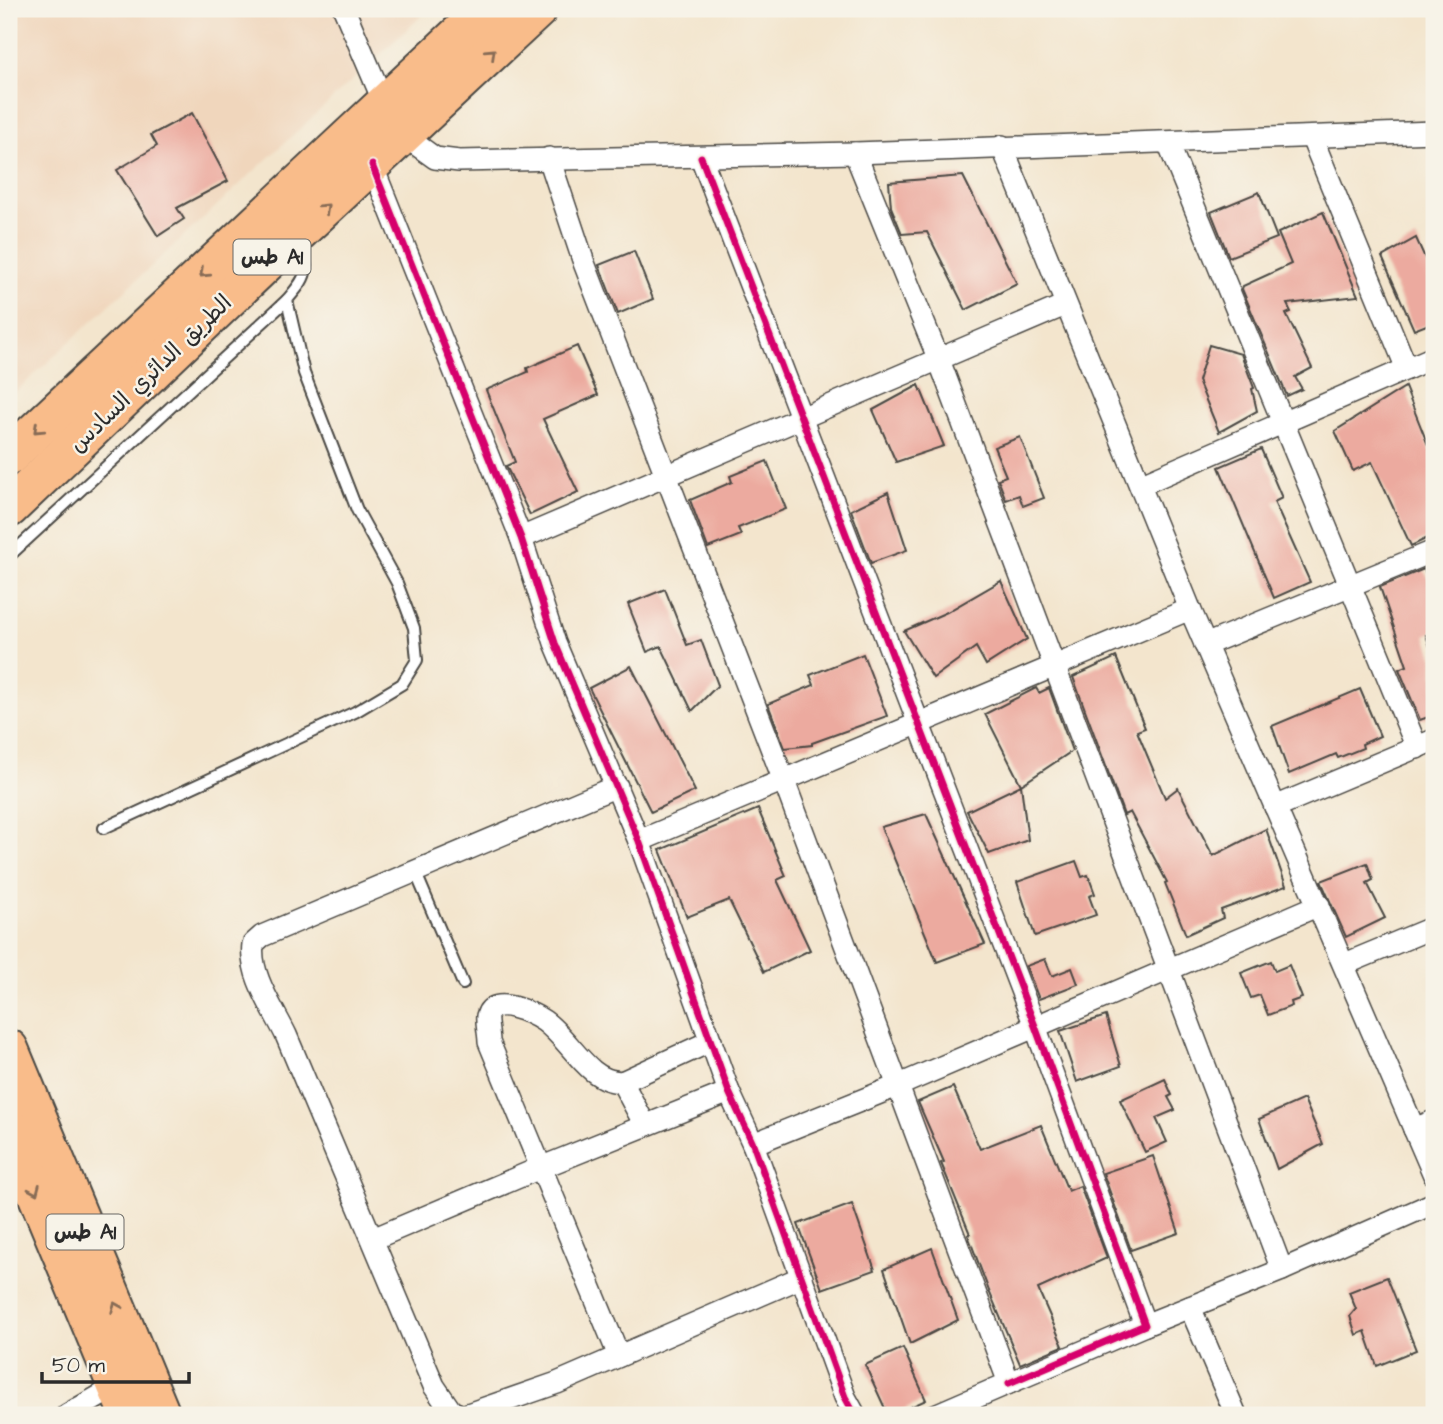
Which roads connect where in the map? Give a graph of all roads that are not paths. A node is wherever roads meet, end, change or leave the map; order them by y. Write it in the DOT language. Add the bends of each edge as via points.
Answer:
graph roads {
  1 [pos="344,9"];
  2 [pos="486,9"];
  3 [pos="538,9"];
  4 [pos="394,120"];
  5 [pos="1434,132"];
  6 [pos="1312,138"];
  7 [pos="1168,143"];
  8 [pos="1002,146"];
  9 [pos="856,153"];
  10 [pos="701,157"];
  11 [pos="549,158"];
  12 [pos="372,165"];
  13 [pos="293,237"];
  14 [pos="287,300"];
  15 [pos="1065,305"];
  16 [pos="1434,357"];
  17 [pos="939,360"];
  18 [pos="1407,369"];
  19 [pos="802,419"];
  20 [pos="1282,422"];
  21 [pos="9,456"];
  22 [pos="666,475"];
  23 [pos="1140,485"];
  24 [pos="9,507"];
  25 [pos="521,538"];
  26 [pos="1434,551"];
  27 [pos="9,556"];
  28 [pos="1352,586"];
  29 [pos="1190,609"];
  30 [pos="1205,645"];
  31 [pos="1055,664"];
  32 [pos="919,722"];
  33 [pos="1426,744"];
  34 [pos="784,781"];
  35 [pos="617,786"];
  36 [pos="1275,807"];
  37 [pos="104,828"];
  38 [pos="639,841"];
  39 [pos="415,870"];
  40 [pos="1319,905"];
  41 [pos="1434,927"];
  42 [pos="1345,964"];
  43 [pos="1167,970"];
  44 [pos="463,984"];
  45 [pos="1035,1026"];
  46 [pos="711,1041"];
  47 [pos="9,1048"];
  48 [pos="622,1082"];
  49 [pos="897,1086"];
  50 [pos="729,1092"];
  51 [pos="1434,1121"];
  52 [pos="645,1125"];
  53 [pos="9,1127"];
  54 [pos="1414,1129"];
  55 [pos="752,1144"];
  56 [pos="540,1168"];
  57 [pos="1434,1175"];
  58 [pos="1434,1203"];
  59 [pos="373,1239"];
  60 [pos="1282,1270"];
  61 [pos="802,1276"];
  62 [pos="1190,1307"];
  63 [pos="1145,1325"];
  64 [pos="619,1356"];
  65 [pos="1009,1383"];
  66 [pos="123,1401"];
  67 [pos="964,1410"];
  68 [pos="67,1415"];
  69 [pos="161,1415"];
  70 [pos="462,1415"];
  71 [pos="855,1415"];
  72 [pos="935,1415"];
  73 [pos="1236,1415"];
  1 -- 4 [label="street"];
  2 -- 4 [label="highway, الطريق الدائري السادس / طس A1"];
  4 -- 3 [label="highway, الطريق الدائري السادس / طس A1, one-way"];
  4 -- 11 [label="street" via="435,158"];
  4 -- 12 [label="highway, الطريق الدائري السادس / طس A1"];
  4 -- 21 [label="highway, الطريق الدائري السادس / طس A1, one-way"];
  5 -- 6 [label="street"];
  6 -- 7 [label="street"];
  6 -- 18 [label="street"];
  7 -- 8 [label="street"];
  7 -- 20 [label="street"];
  8 -- 9 [label="street"];
  8 -- 15 [label="street"];
  9 -- 10 [label="street"];
  9 -- 17 [label="street"];
  10 -- 11 [label="street"];
  10 -- 19 [label="street"];
  11 -- 22 [label="street" via="584,263"];
  13 -- 12 [label="highway, الطريق الدائري السادس / طس A1, one-way"];
  12 -- 25 [label="street"];
  13 -- 14 [label="lane" via="307,270"];
  13 -- 24 [label="highway, الطريق الدائري السادس / طس A1"];
  14 -- 27 [label="lane"];
  14 -- 37 [label="lane" via="304,373 356,510 397,583 414,628 417,660 402,684 355,712"];
  15 -- 17 [label="street"];
  15 -- 23 [label="street"];
  16 -- 18 [label="street"];
  17 -- 19 [label="street"];
  17 -- 31 [label="street"];
  18 -- 20 [label="street"];
  19 -- 22 [label="street"];
  19 -- 32 [label="street"];
  20 -- 23 [label="street"];
  20 -- 28 [label="street"];
  22 -- 25 [label="street"];
  22 -- 34 [label="street"];
  23 -- 29 [label="street"];
  25 -- 35 [label="street" via="555,643"];
  26 -- 28 [label="street"];
  28 -- 30 [label="street"];
  28 -- 33 [label="street"];
  29 -- 30 [label="street"];
  29 -- 31 [label="street"];
  30 -- 36 [label="street"];
  31 -- 32 [label="street"];
  31 -- 43 [label="street"];
  32 -- 34 [label="street"];
  32 -- 45 [label="street"];
  33 -- 36 [label="street"];
  34 -- 38 [label="street"];
  34 -- 49 [label="street"];
  35 -- 38 [label="street"];
  35 -- 39 [label="street"];
  36 -- 40 [label="street"];
  38 -- 46 [label="street"];
  39 -- 44 [label="lane"];
  39 -- 59 [label="street" via="262,936 253,944 251,959"];
  40 -- 42 [label="street"];
  40 -- 43 [label="street"];
  41 -- 42 [label="street"];
  42 -- 54 [label="street"];
  43 -- 45 [label="street"];
  43 -- 60 [label="street"];
  45 -- 49 [label="street"];
  45 -- 63 [label="street"];
  46 -- 48 [label="street"];
  46 -- 50 [label="street"];
  69 -- 47 [label="highway, طس A1, one-way"];
  48 -- 52 [label="street"];
  48 -- 56 [label="street" via="607,1081 592,1070 544,1021 513,1006 491,1009 487,1017 489,1042"];
  49 -- 55 [label="street"];
  49 -- 65 [label="street"];
  50 -- 52 [label="street"];
  50 -- 55 [label="street"];
  51 -- 54 [label="street"];
  52 -- 56 [label="street"];
  53 -- 66 [label="highway, طس A1, one-way"];
  54 -- 57 [label="street"];
  55 -- 61 [label="street"];
  56 -- 59 [label="street"];
  56 -- 64 [label="street"];
  58 -- 60 [label="street"];
  59 -- 70 [label="street" via="434,1387 451,1410"];
  60 -- 62 [label="street"];
  61 -- 64 [label="street"];
  61 -- 71 [label="street"];
  62 -- 63 [label="street"];
  62 -- 73 [label="street"];
  63 -- 65 [label="street"];
  64 -- 70 [label="street"];
  65 -- 67 [label="street"];
  66 -- 68 [label="street"];
  67 -- 72 [label="street"];
}
